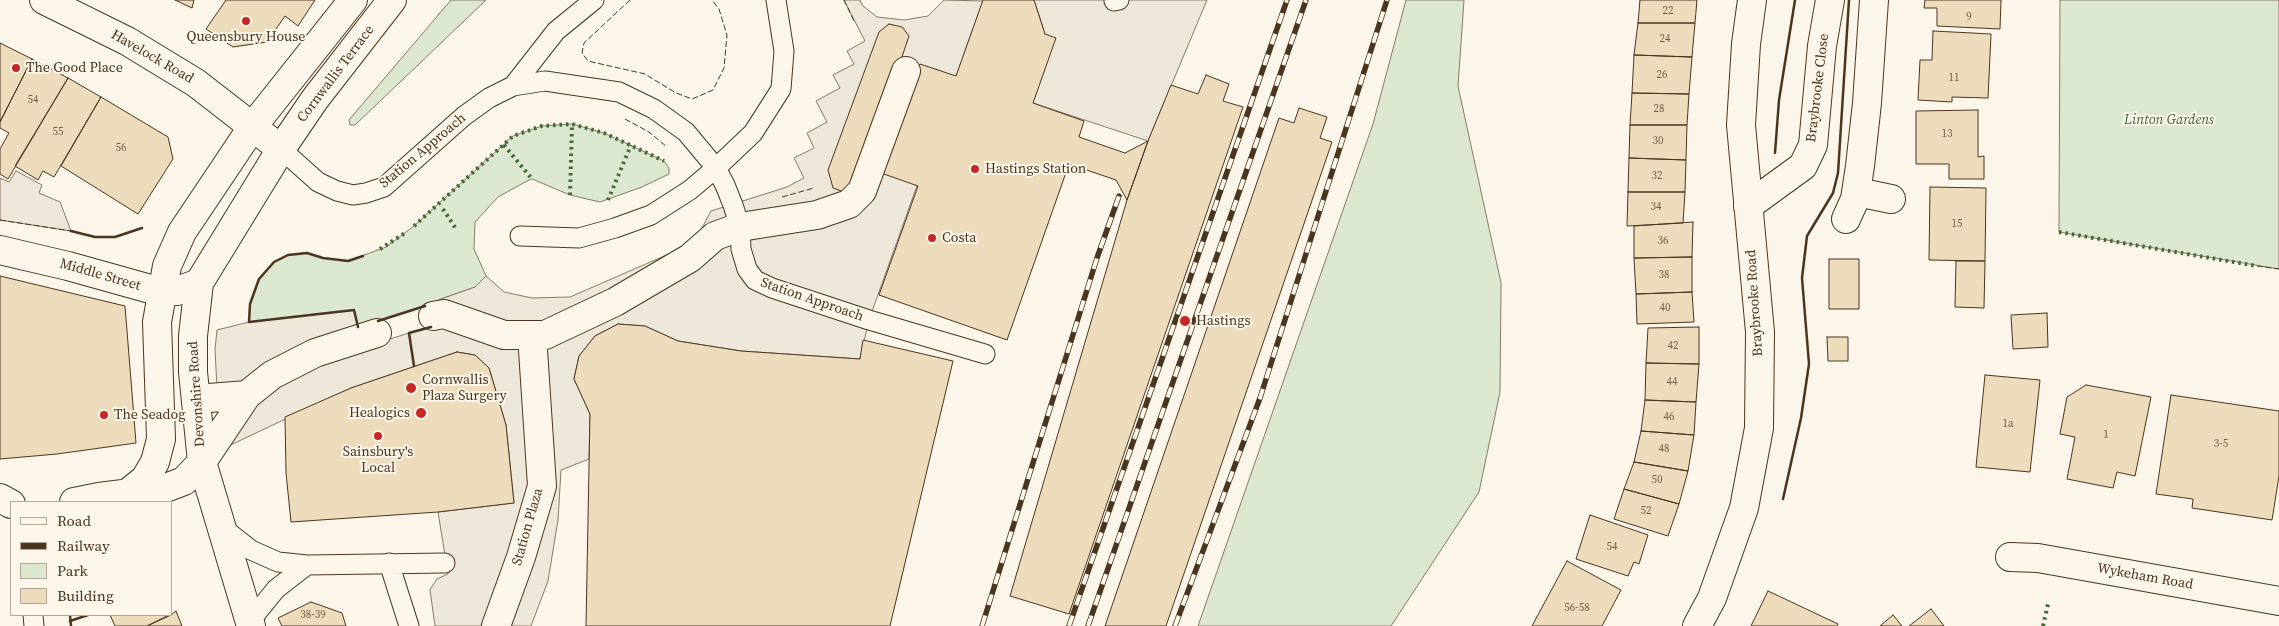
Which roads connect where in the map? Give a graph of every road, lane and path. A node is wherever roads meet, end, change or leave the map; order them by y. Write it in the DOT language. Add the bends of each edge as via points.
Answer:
graph roads {
  1 [pos="44,0"];
  2 [pos="354,0"];
  3 [pos="392,0"];
  4 [pos="594,0"];
  5 [pos="776,0"];
  6 [pos="1752,0"];
  7 [pos="1830,0"];
  8 [pos="1874,0"];
  9 [pos="906,70"];
  10 [pos="514,86"];
  11 [pos="253,126"];
  12 [pos="281,149"];
  13 [pos="716,168"];
  14 [pos="1856,192"];
  15 [pos="1891,199"];
  16 [pos="1748,206"];
  17 [pos="1846,219"];
  18 [pos="740,227"];
  19 [pos="520,236"];
  20 [pos="0,250"];
  21 [pos="199,283"];
  22 [pos="161,292"];
  23 [pos="433,316"];
  24 [pos="377,332"];
  25 [pos="532,335"];
  26 [pos="985,354"];
  27 [pos="246,395"];
  28 [pos="196,399"];
  29 [pos="202,462"];
  30 [pos="129,492"];
  31 [pos="80,501"];
  32 [pos="223,528"];
  33 [pos="2010,558"];
  34 [pos="445,562"];
  35 [pos="389,563"];
  36 [pos="307,565"];
  37 [pos="2279,601"];
  38 [pos="250,624"];
  39 [pos="409,626"];
  40 [pos="496,626"];
  41 [pos="1697,626"];
  1 -- 11 [label="main road, Havelock Road" via="127,41 196,83"];
  2 -- 11 [label="main road"];
  3 -- 12 [label="main road, Cornwallis Terrace" via="315,99"];
  4 -- 10 [label="lane, Station Approach" via="556,32"];
  5 -- 13 [label="lane" via="784,51 781,88 753,134"];
  6 -- 16 [label="main road, Braybrooke Road" via="1740,125"];
  7 -- 16 [label="main road, Braybrooke Close" via="1822,46 1813,145 1803,166"];
  8 -- 14 [label="main road" via="1867,103"];
  9 -- 18 [label="main road" via="862,191 856,198 849,204 817,215"];
  10 -- 12 [label="lane, Station Approach" via="464,116 384,187 366,193 353,195 318,182"];
  10 -- 13 [label="lane, Station Approach" via="546,81 619,92 654,109 686,132"];
  11 -- 12 [label="main road, Havelock Road"];
  11 -- 22 [label="main road" via="182,232 167,266"];
  12 -- 21 [label="main road, Devonshire Road"];
  13 -- 18 [label="lane, Station Approach" via="726,185"];
  13 -- 19 [label="lane" via="690,190 650,215 615,228 579,238"];
  14 -- 15 [label="main road"];
  14 -- 17 [label="main road"];
  16 -- 41 [label="main road, Braybrooke Road" via="1760,332 1759,428 1744,508 1712,598"];
  18 -- 25 [label="main road" via="715,236 690,258 615,302 545,335"];
  18 -- 26 [label="lane, Station Approach" via="741,249 747,269 755,280 869,320"];
  20 -- 22 [label="main road, Middle Street"];
  21 -- 22 [label="main road, Middle Street" via="177,291"];
  21 -- 28 [label="main road, Devonshire Road" via="192,355"];
  22 -- 30 [label="main road" via="157,322 161,438 155,462 144,479"];
  23 -- 25 [label="main road" via="444,314 504,335"];
  24 -- 27 [label="main road" via="314,353 272,375"];
  25 -- 40 [label="main road, Station Plaza" via="542,486"];
  27 -- 28 [label="main road"];
  27 -- 29 [label="main road"];
  28 -- 29 [label="main road, Devonshire Road"];
  29 -- 30 [label="main road" via="184,481 163,489"];
  29 -- 32 [label="main road, Devonshire Road"];
  30 -- 31 [label="main road"];
  32 -- 36 [label="lane" via="252,550 278,562"];
  32 -- 38 [label="main road, Devonshire Road"];
  33 -- 37 [label="main road, Wykeham Road" via="2038,558"];
  34 -- 35 [label="lane"];
  35 -- 36 [label="lane"];
  35 -- 39 [label="lane"];
  36 -- 38 [label="lane" via="276,589"];
}
